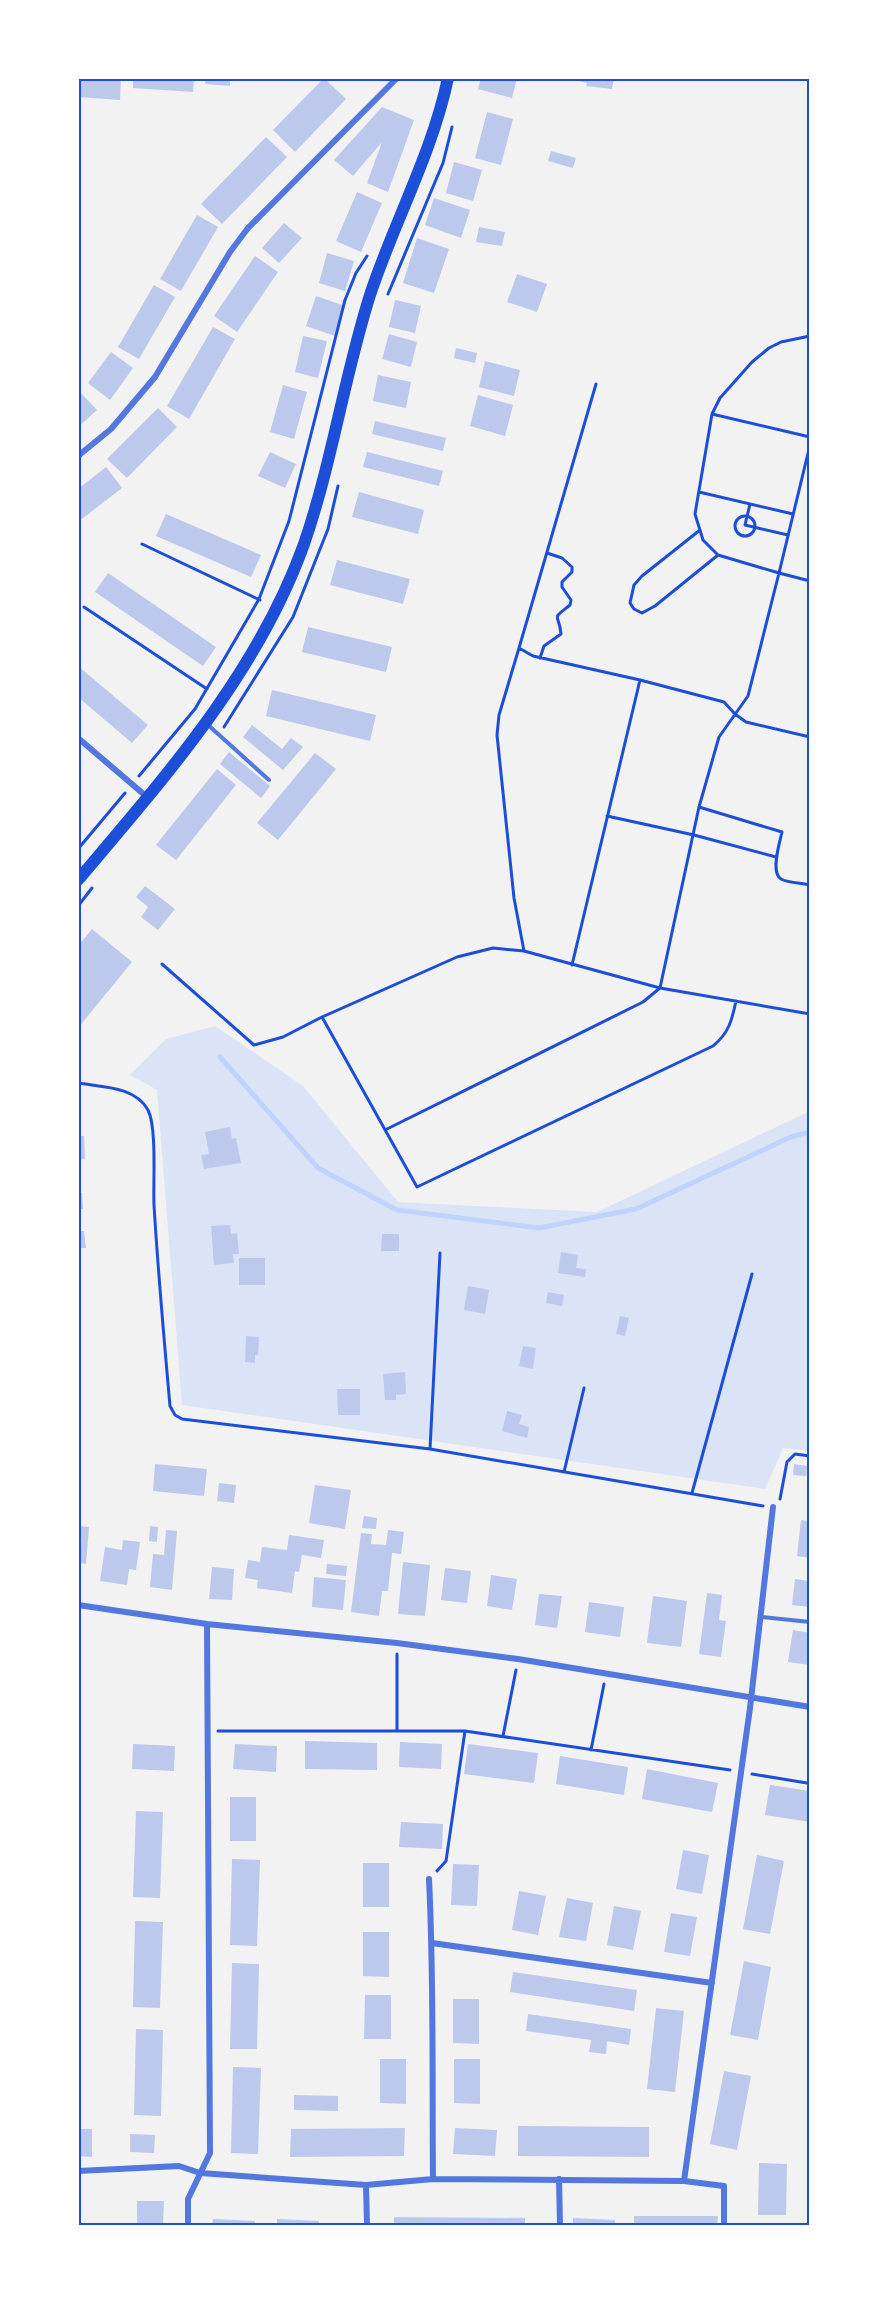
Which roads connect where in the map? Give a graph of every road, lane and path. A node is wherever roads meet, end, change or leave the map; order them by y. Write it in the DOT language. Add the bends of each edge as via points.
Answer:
graph roads {
  1 [pos="397,78"];
  2 [pos="448,78"];
  3 [pos="371,251"];
  4 [pos="810,336"];
  5 [pos="596,384"];
  6 [pos="712,414"];
  7 [pos="810,437"];
  8 [pos="810,445"];
  9 [pos="78,456"];
  10 [pos="808,457"];
  11 [pos="699,492"];
  12 [pos="750,504"];
  13 [pos="793,514"];
  14 [pos="747,516"];
  15 [pos="755,527"];
  16 [pos="699,530"];
  17 [pos="788,535"];
  18 [pos="142,544"];
  19 [pos="547,553"];
  20 [pos="718,555"];
  21 [pos="779,573"];
  22 [pos="810,581"];
  23 [pos="259,599"];
  24 [pos="84,607"];
  25 [pos="278,609"];
  26 [pos="519,648"];
  27 [pos="540,658"];
  28 [pos="640,680"];
  29 [pos="208,689"];
  30 [pos="223,699"];
  31 [pos="735,714"];
  32 [pos="205,722"];
  33 [pos="810,736"];
  34 [pos="78,738"];
  35 [pos="269,780"];
  36 [pos="132,784"];
  37 [pos="148,797"];
  38 [pos="699,807"];
  39 [pos="607,816"];
  40 [pos="694,835"];
  41 [pos="78,849"];
  42 [pos="776,857"];
  43 [pos="78,880"];
  44 [pos="810,885"];
  45 [pos="524,951"];
  46 [pos="162,964"];
  47 [pos="572,965"];
  48 [pos="660,988"];
  49 [pos="736,1001"];
  50 [pos="810,1014"];
  51 [pos="322,1017"];
  52 [pos="78,1083"];
  53 [pos="385,1130"];
  54 [pos="440,1253"];
  55 [pos="752,1274"];
  56 [pos="584,1388"];
  57 [pos="430,1449"];
  58 [pos="810,1456"];
  59 [pos="564,1472"];
  60 [pos="692,1493"];
  61 [pos="773,1507"];
  62 [pos="78,1605"];
  63 [pos="760,1617"];
  64 [pos="810,1622"];
  65 [pos="207,1624"];
  66 [pos="397,1643"];
  67 [pos="527,1671"];
  68 [pos="605,1675"];
  69 [pos="604,1684"];
  70 [pos="615,1686"];
  71 [pos="751,1698"];
  72 [pos="810,1707"];
  73 [pos="397,1730"];
  74 [pos="207,1731"];
  75 [pos="465,1731"];
  76 [pos="503,1736"];
  77 [pos="591,1750"];
  78 [pos="741,1772"];
  79 [pos="807,1783"];
  80 [pos="429,1879"];
  81 [pos="432,1943"];
  82 [pos="712,1983"];
  83 [pos="78,2171"];
  84 [pos="200,2173"];
  85 [pos="433,2179"];
  86 [pos="559,2179"];
  87 [pos="684,2181"];
  88 [pos="366,2185"];
  89 [pos="188,2225"];
  90 [pos="367,2225"];
  91 [pos="560,2225"];
  92 [pos="724,2225"];
  1 -- 9 [label="street" via="248,228 155,377 111,429"];
  2 -- 25 [label="main road" via="434,131 370,295 320,493"];
  3 -- 23 [label="path" via="345,300 289,521"];
  4 -- 6 [label="path" via="769,348 730,385"];
  5 -- 19 [label="path"];
  6 -- 7 [label="path"];
  6 -- 11 [label="path"];
  8 -- 10 [label="path"];
  10 -- 13 [label="path"];
  11 -- 12 [label="path"];
  11 -- 16 [label="path" via="695,514"];
  12 -- 13 [label="path"];
  12 -- 14 [label="path"];
  13 -- 17 [label="path"];
  14 -- 15 [label="path"];
  14 -- 15 [label="path" via="745,525"];
  14 -- 15 [label="path" via="736,521 738,534 747,536"];
  15 -- 17 [label="path"];
  16 -- 20 [label="path"];
  16 -- 20 [label="path" via="634,585 630,603 634,609 642,613 655,606"];
  17 -- 21 [label="path"];
  18 -- 23 [label="path"];
  19 -- 26 [label="path"];
  19 -- 27 [label="path" via="572,567 562,582 571,600 556,616 561,634 544,646"];
  20 -- 21 [label="path"];
  21 -- 22 [label="path"];
  21 -- 31 [label="path" via="748,696"];
  23 -- 25 [label="path"];
  23 -- 29 [label="path"];
  24 -- 29 [label="path"];
  25 -- 30 [label="main road"];
  26 -- 27 [label="path"];
  26 -- 45 [label="path" via="496,735 514,898"];
  27 -- 28 [label="path"];
  28 -- 31 [label="path" via="724,702"];
  28 -- 39 [label="path"];
  29 -- 30 [label="path"];
  29 -- 36 [label="path"];
  30 -- 32 [label="main road"];
  31 -- 33 [label="path" via="746,722"];
  31 -- 38 [label="path" via="718,737"];
  32 -- 35 [label="lane"];
  32 -- 37 [label="main road"];
  34 -- 36 [label="street"];
  36 -- 37 [label="street"];
  36 -- 41 [label="path"];
  37 -- 43 [label="main road"];
  38 -- 40 [label="path"];
  38 -- 42 [label="path" via="782,832"];
  39 -- 40 [label="path"];
  39 -- 47 [label="path"];
  40 -- 42 [label="path"];
  40 -- 48 [label="path"];
  42 -- 44 [label="path" via="777,875 781,879"];
  45 -- 47 [label="path"];
  45 -- 51 [label="path" via="493,948 457,957"];
  46 -- 51 [label="path" via="254,1045 283,1037"];
  47 -- 48 [label="path"];
  48 -- 49 [label="path"];
  48 -- 53 [label="path" via="643,1002"];
  49 -- 50 [label="path"];
  49 -- 53 [label="path" via="729,1029 713,1046 417,1187"];
  51 -- 53 [label="path"];
  52 -- 57 [label="path" via="129,1092 148,1109 152,1122 154,1204 170,1406 175,1415 182,1419"];
  54 -- 57 [label="path"];
  55 -- 60 [label="path"];
  56 -- 59 [label="path"];
  57 -- 59 [label="path"];
  58 -- 61 [label="path" via="795,1454 787,1462 779,1500"];
  59 -- 60 [label="path"];
  60 -- 61 [label="path"];
  61 -- 63 [label="street"];
  62 -- 65 [label="street"];
  63 -- 64 [label="lane"];
  63 -- 71 [label="street"];
  65 -- 66 [label="street"];
  65 -- 74 [label="street"];
  66 -- 68 [label="street"];
  66 -- 73 [label="path"];
  67 -- 76 [label="path" via="516,1669"];
  68 -- 69 [label="path"];
  68 -- 71 [label="street"];
  69 -- 70 [label="path"];
  69 -- 77 [label="path"];
  71 -- 72 [label="street"];
  71 -- 78 [label="street"];
  73 -- 74 [label="path"];
  73 -- 75 [label="path"];
  74 -- 84 [label="street" via="210,2153"];
  75 -- 76 [label="path"];
  75 -- 80 [label="path" via="447,1861"];
  76 -- 77 [label="path"];
  77 -- 78 [label="path"];
  78 -- 79 [label="path"];
  78 -- 82 [label="street"];
  80 -- 81 [label="street"];
  81 -- 82 [label="street"];
  81 -- 85 [label="street"];
  82 -- 87 [label="street"];
  83 -- 84 [label="street" via="179,2166"];
  84 -- 88 [label="street"];
  84 -- 89 [label="street" via="188,2199"];
  85 -- 86 [label="street"];
  85 -- 88 [label="street"];
  86 -- 87 [label="street"];
  86 -- 91 [label="street"];
  87 -- 92 [label="street" via="724,2186"];
  88 -- 90 [label="street"];
}
